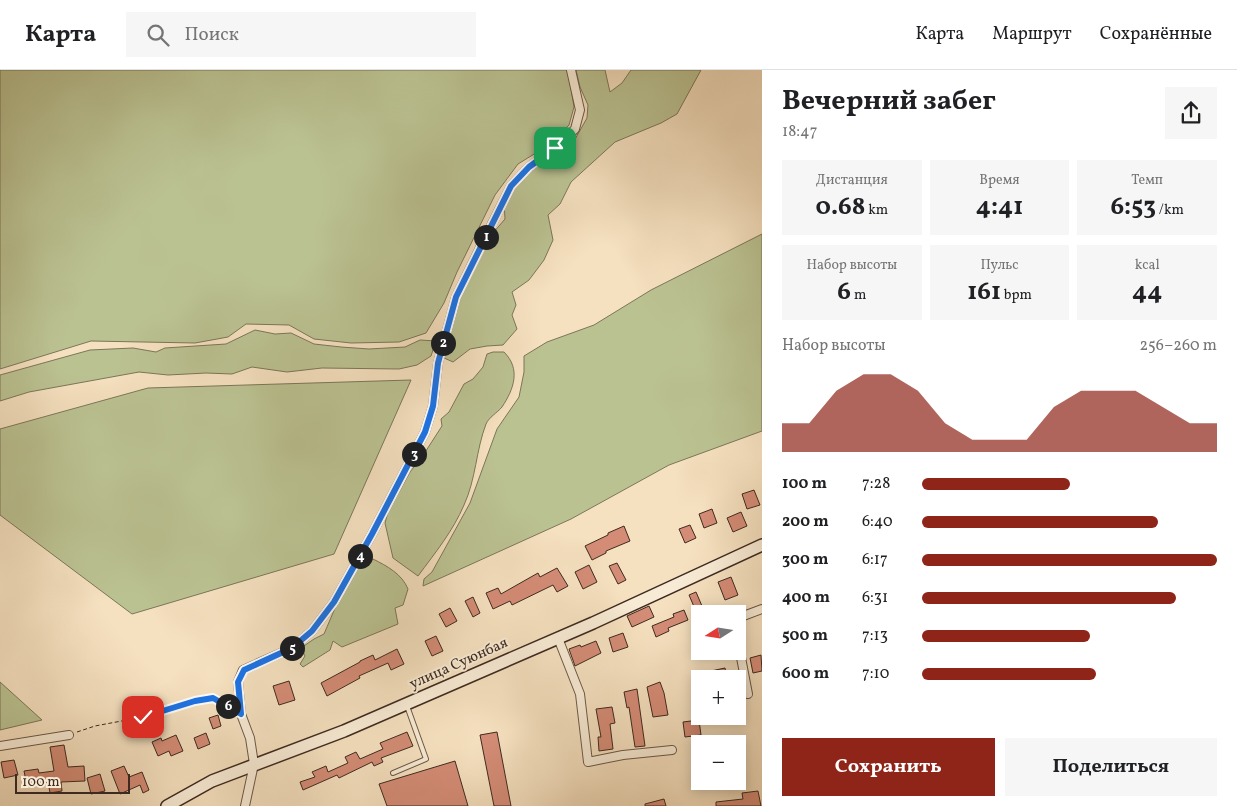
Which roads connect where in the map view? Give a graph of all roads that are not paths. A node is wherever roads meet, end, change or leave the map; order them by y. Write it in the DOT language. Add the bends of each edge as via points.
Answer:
graph roads {
  1 [pos="572,70"];
  2 [pos="762,546"];
  3 [pos="762,609"];
  4 [pos="746,615"];
  5 [pos="558,638"];
  6 [pos="741,660"];
  7 [pos="748,694"];
  8 [pos="407,704"];
  9 [pos="69,735"];
  10 [pos="0,746"];
  11 [pos="672,750"];
  12 [pos="254,764"];
  13 [pos="392,773"];
  14 [pos="167,806"];
  15 [pos="245,806"];
  1 -- 12 [label="street" via="580,110 575,129 511,186 456,297 438,363 433,406 425,432 372,534 334,602 312,631 292,648 244,670 238,682 241,714 250,738"];
  2 -- 5 [label="main road, улица Суюнбая"];
  3 -- 4 [label="street"];
  5 -- 8 [label="main road, улица Суюнбая"];
  5 -- 11 [label="street" via="580,694 588,762"];
  6 -- 7 [label="street"];
  8 -- 12 [label="main road, улица Суюнбая"];
  8 -- 13 [label="lane" via="426,759"];
  9 -- 10 [label="street"];
  12 -- 14 [label="main road, улица Суюнбая" via="212,781"];
  12 -- 15 [label="street"];
}
